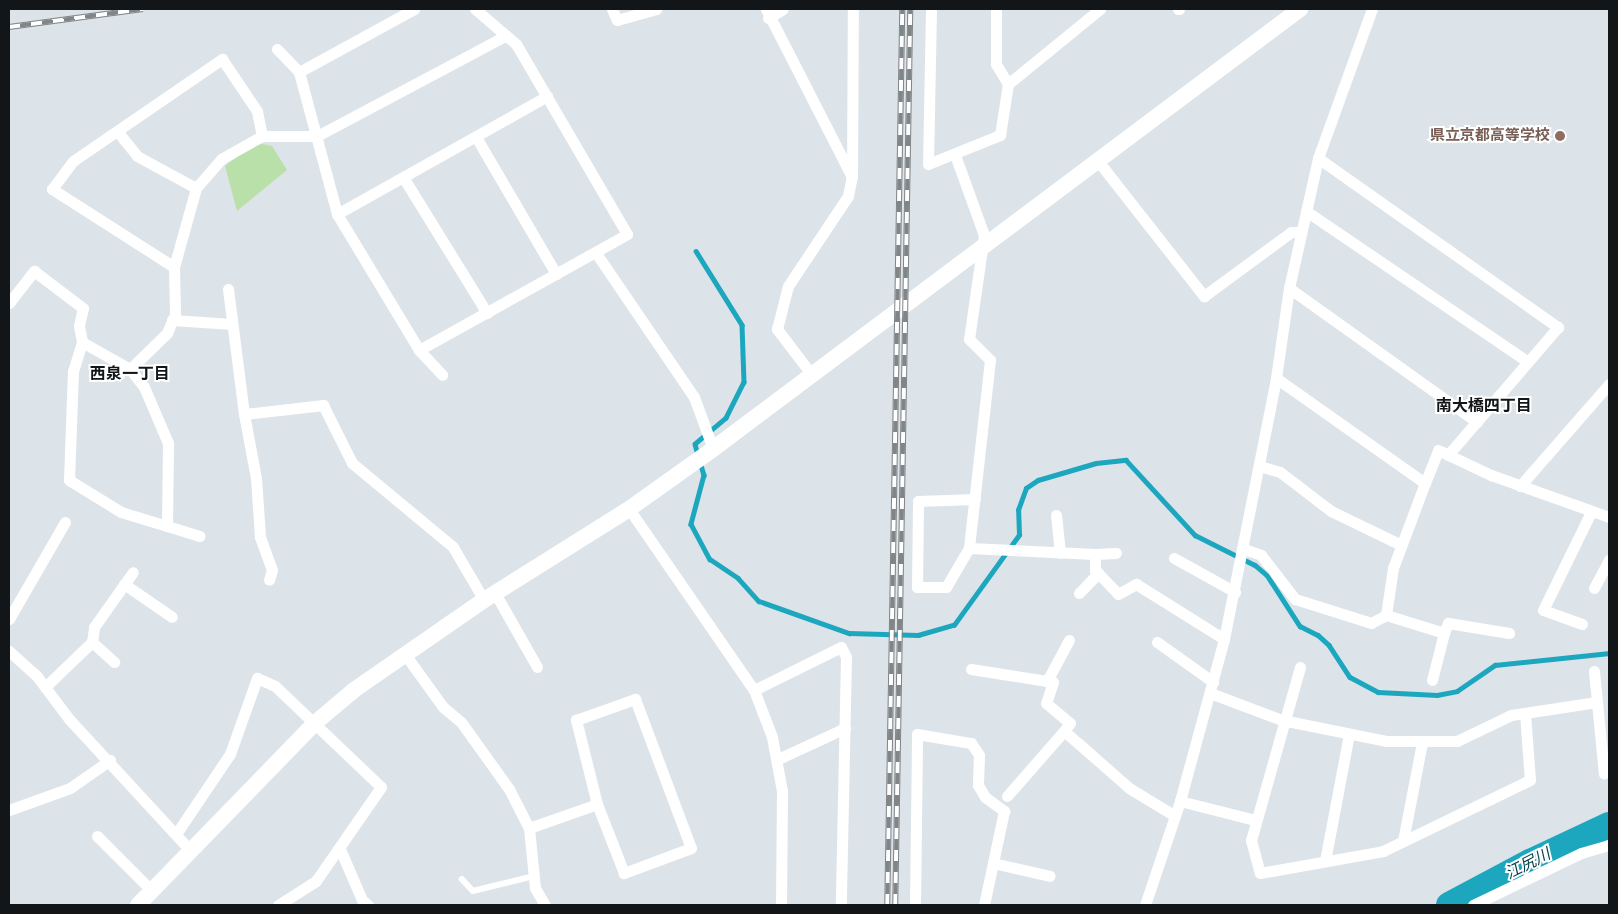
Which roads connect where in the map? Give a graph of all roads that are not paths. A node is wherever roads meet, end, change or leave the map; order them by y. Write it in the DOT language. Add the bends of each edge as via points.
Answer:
graph roads {
  1 [pos="414,9"];
  2 [pos="475,9"];
  3 [pos="612,9"];
  4 [pos="656,9"];
  5 [pos="783,9"];
  6 [pos="854,9"];
  7 [pos="931,9"];
  8 [pos="996,9"];
  9 [pos="1100,9"];
  10 [pos="1300,9"];
  11 [pos="1372,9"];
  12 [pos="767,14"];
  13 [pos="505,36"];
  14 [pos="277,49"];
  15 [pos="299,72"];
  16 [pos="1008,84"];
  17 [pos="547,96"];
  18 [pos="117,131"];
  19 [pos="262,136"];
  20 [pos="317,136"];
  21 [pos="476,137"];
  22 [pos="955,155"];
  23 [pos="1318,158"];
  24 [pos="1098,161"];
  25 [pos="852,176"];
  26 [pos="403,177"];
  27 [pos="196,188"];
  28 [pos="1306,210"];
  29 [pos="337,214"];
  30 [pos="1301,232"];
  31 [pos="983,248"];
  32 [pos="596,253"];
  33 [pos="174,267"];
  34 [pos="556,274"];
  35 [pos="1289,288"];
  36 [pos="228,289"];
  37 [pos="9,303"];
  38 [pos="488,313"];
  39 [pos="172,320"];
  40 [pos="232,324"];
  41 [pos="82,342"];
  42 [pos="419,350"];
  43 [pos="1528,362"];
  44 [pos="130,369"];
  45 [pos="442,375"];
  46 [pos="812,375"];
  47 [pos="1276,378"];
  48 [pos="1609,384"];
  49 [pos="244,414"];
  50 [pos="1477,422"];
  51 [pos="713,449"];
  52 [pos="1448,455"];
  53 [pos="1259,466"];
  54 [pos="1425,482"];
  55 [pos="1520,486"];
  56 [pos="975,500"];
  57 [pos="629,509"];
  58 [pos="1591,512"];
  59 [pos="1056,515"];
  60 [pos="1609,517"];
  61 [pos="65,522"];
  62 [pos="167,526"];
  63 [pos="199,536"];
  64 [pos="1401,545"];
  65 [pos="969,548"];
  66 [pos="1244,549"];
  67 [pos="1116,553"];
  68 [pos="1060,554"];
  69 [pos="1095,554"];
  70 [pos="1174,558"];
  71 [pos="1609,560"];
  72 [pos="133,572"];
  73 [pos="1098,573"];
  74 [pos="270,580"];
  75 [pos="124,584"];
  76 [pos="1594,588"];
  77 [pos="1234,592"];
  78 [pos="1079,593"];
  79 [pos="489,597"];
  80 [pos="1386,615"];
  81 [pos="172,617"];
  82 [pos="9,619"];
  83 [pos="1582,624"];
  84 [pos="1444,633"];
  85 [pos="1509,633"];
  86 [pos="1224,639"];
  87 [pos="1068,640"];
  88 [pos="92,642"];
  89 [pos="1157,642"];
  90 [pos="9,651"];
  91 [pos="404,653"];
  92 [pos="114,662"];
  93 [pos="537,667"];
  94 [pos="1300,667"];
  95 [pos="971,669"];
  96 [pos="1594,671"];
  97 [pos="1432,680"];
  98 [pos="1046,681"];
  99 [pos="45,687"];
  100 [pos="1212,687"];
  101 [pos="754,690"];
  102 [pos="1597,702"];
  103 [pos="1525,713"];
  104 [pos="1282,720"];
  105 [pos="315,723"];
  106 [pos="845,728"];
  107 [pos="1064,731"];
  108 [pos="1349,734"];
  109 [pos="1422,742"];
  110 [pos="778,758"];
  111 [pos="110,760"];
  112 [pos="1604,774"];
  113 [pos="1007,796"];
  114 [pos="1180,801"];
  115 [pos="597,804"];
  116 [pos="9,810"];
  117 [pos="1175,816"];
  118 [pos="1255,820"];
  119 [pos="529,828"];
  120 [pos="176,834"];
  121 [pos="97,836"];
  122 [pos="1403,841"];
  123 [pos="1609,845"];
  124 [pos="340,849"];
  125 [pos="191,851"];
  126 [pos="1325,861"];
  127 [pos="993,863"];
  128 [pos="534,875"];
  129 [pos="1050,876"];
  130 [pos="462,879"];
  131 [pos="152,891"];
  132 [pos="138,905"];
  133 [pos="278,905"];
  134 [pos="368,905"];
  135 [pos="545,905"];
  136 [pos="781,905"];
  137 [pos="841,905"];
  138 [pos="915,905"];
  139 [pos="984,905"];
  140 [pos="1144,905"];
  141 [pos="1473,905"];
  1 -- 15 [label="street"];
  2 -- 13 [label="street"];
  3 -- 4 [label="street" via="617,20"];
  5 -- 12 [label="street"];
  6 -- 25 [label="street"];
  7 -- 22 [label="street" via="928,164"];
  8 -- 16 [label="street" via="996,64"];
  9 -- 16 [label="street"];
  10 -- 24 [label="street"];
  11 -- 23 [label="street"];
  12 -- 25 [label="street"];
  13 -- 17 [label="street" via="516,44"];
  13 -- 20 [label="street"];
  14 -- 15 [label="street"];
  15 -- 20 [label="street"];
  16 -- 22 [label="street" via="1000,135"];
  17 -- 21 [label="street"];
  17 -- 32 [label="street" via="627,234"];
  18 -- 19 [label="street" via="222,59 257,111"];
  18 -- 27 [label="street" via="137,156"];
  18 -- 33 [label="street" via="73,161 52,189"];
  19 -- 20 [label="street"];
  19 -- 27 [label="street" via="221,159"];
  20 -- 29 [label="street"];
  21 -- 26 [label="street"];
  21 -- 34 [label="street"];
  22 -- 31 [label="street" via="984,235"];
  23 -- 28 [label="street"];
  23 -- 43 [label="street" via="1558,327"];
  24 -- 30 [label="street" via="1204,296 1291,232"];
  24 -- 31 [label="street"];
  25 -- 46 [label="street" via="848,196 788,286 777,329"];
  26 -- 29 [label="street"];
  26 -- 38 [label="street"];
  27 -- 33 [label="street"];
  28 -- 30 [label="street"];
  28 -- 43 [label="street"];
  29 -- 42 [label="street"];
  30 -- 35 [label="street"];
  31 -- 46 [label="street"];
  31 -- 56 [label="street" via="970,338 990,360"];
  32 -- 34 [label="street"];
  32 -- 51 [label="street" via="694,398"];
  33 -- 39 [label="street"];
  34 -- 38 [label="street"];
  35 -- 47 [label="street"];
  35 -- 50 [label="street"];
  36 -- 40 [label="street"];
  37 -- 41 [label="street" via="34,271 84,308 79,326"];
  38 -- 42 [label="street"];
  39 -- 40 [label="street"];
  39 -- 44 [label="street" via="167,333"];
  40 -- 49 [label="street"];
  41 -- 44 [label="street"];
  41 -- 62 [label="street" via="73,371 69,480 121,512"];
  42 -- 45 [label="street"];
  43 -- 50 [label="street"];
  44 -- 62 [label="street" via="144,387 168,443"];
  46 -- 51 [label="street"];
  47 -- 53 [label="street"];
  47 -- 54 [label="street"];
  48 -- 55 [label="street"];
  49 -- 74 [label="street" via="256,478 260,537 272,570"];
  49 -- 79 [label="street" via="323,404 352,463 453,547"];
  50 -- 52 [label="street"];
  51 -- 57 [label="street"];
  52 -- 54 [label="street" via="1438,450"];
  52 -- 55 [label="street"];
  53 -- 64 [label="street" via="1280,472 1331,511"];
  53 -- 66 [label="street"];
  54 -- 64 [label="street"];
  55 -- 58 [label="street"];
  56 -- 65 [label="street"];
  56 -- 65 [label="street" via="918,501 917,587 946,587"];
  57 -- 79 [label="street"];
  57 -- 101 [label="street"];
  58 -- 60 [label="street"];
  58 -- 83 [label="street" via="1543,610"];
  59 -- 68 [label="street"];
  61 -- 82 [label="street"];
  62 -- 63 [label="street"];
  64 -- 80 [label="street" via="1393,568"];
  65 -- 68 [label="street"];
  66 -- 77 [label="street"];
  66 -- 80 [label="street" via="1261,555 1295,599 1371,623"];
  67 -- 69 [label="street"];
  68 -- 69 [label="street"];
  69 -- 73 [label="street"];
  70 -- 77 [label="street"];
  71 -- 76 [label="street"];
  72 -- 75 [label="street"];
  73 -- 78 [label="street"];
  73 -- 86 [label="street" via="1118,594 1136,584"];
  75 -- 81 [label="street"];
  75 -- 88 [label="street" via="94,627"];
  77 -- 86 [label="street"];
  79 -- 91 [label="street"];
  79 -- 93 [label="street"];
  80 -- 84 [label="street"];
  84 -- 85 [label="street" via="1448,623"];
  84 -- 97 [label="street"];
  86 -- 100 [label="street"];
  87 -- 98 [label="street"];
  88 -- 92 [label="street"];
  88 -- 99 [label="street"];
  89 -- 100 [label="street"];
  90 -- 99 [label="street" via="36,674"];
  91 -- 105 [label="street"];
  91 -- 119 [label="street" via="443,708 467,730 509,789"];
  94 -- 104 [label="street"];
  95 -- 98 [label="street"];
  96 -- 102 [label="street"];
  98 -- 107 [label="street" via="1053,682 1046,703 1070,723"];
  99 -- 111 [label="street" via="69,719"];
  100 -- 104 [label="street"];
  100 -- 114 [label="street"];
  101 -- 106 [label="street" via="841,647 846,657"];
  101 -- 110 [label="street"];
  102 -- 103 [label="street"];
  102 -- 112 [label="street"];
  103 -- 109 [label="street" via="1511,716 1458,741"];
  103 -- 122 [label="street" via="1530,780"];
  104 -- 108 [label="street"];
  104 -- 118 [label="street"];
  105 -- 120 [label="street" via="275,686 257,678 230,754"];
  105 -- 124 [label="street" via="382,787"];
  105 -- 125 [label="street"];
  106 -- 110 [label="street"];
  106 -- 137 [label="street"];
  107 -- 113 [label="street"];
  107 -- 117 [label="street" via="1129,788"];
  108 -- 109 [label="street" via="1386,741"];
  108 -- 126 [label="street"];
  109 -- 122 [label="street"];
  110 -- 136 [label="street" via="782,791"];
  111 -- 116 [label="street" via="70,788"];
  111 -- 120 [label="street"];
  114 -- 117 [label="street"];
  114 -- 118 [label="street"];
  115 -- 115 [label="street" via="576,720 635,699 692,848 624,873"];
  115 -- 119 [label="street"];
  117 -- 140 [label="street"];
  118 -- 126 [label="street" via="1251,840 1260,873"];
  119 -- 128 [label="street"];
  120 -- 125 [label="street"];
  121 -- 131 [label="street"];
  122 -- 126 [label="street" via="1383,850"];
  123 -- 141 [label="street" via="1581,853"];
  124 -- 133 [label="street" via="316,881"];
  124 -- 134 [label="street" via="362,900"];
  125 -- 131 [label="street"];
  127 -- 129 [label="street"];
  127 -- 138 [label="street" via="1004,810 985,797 978,785 979,755 971,743 917,734"];
  127 -- 139 [label="street"];
  128 -- 130 [label="lane" via="473,890"];
  128 -- 135 [label="street" via="538,897"];
  131 -- 132 [label="street"];
}
